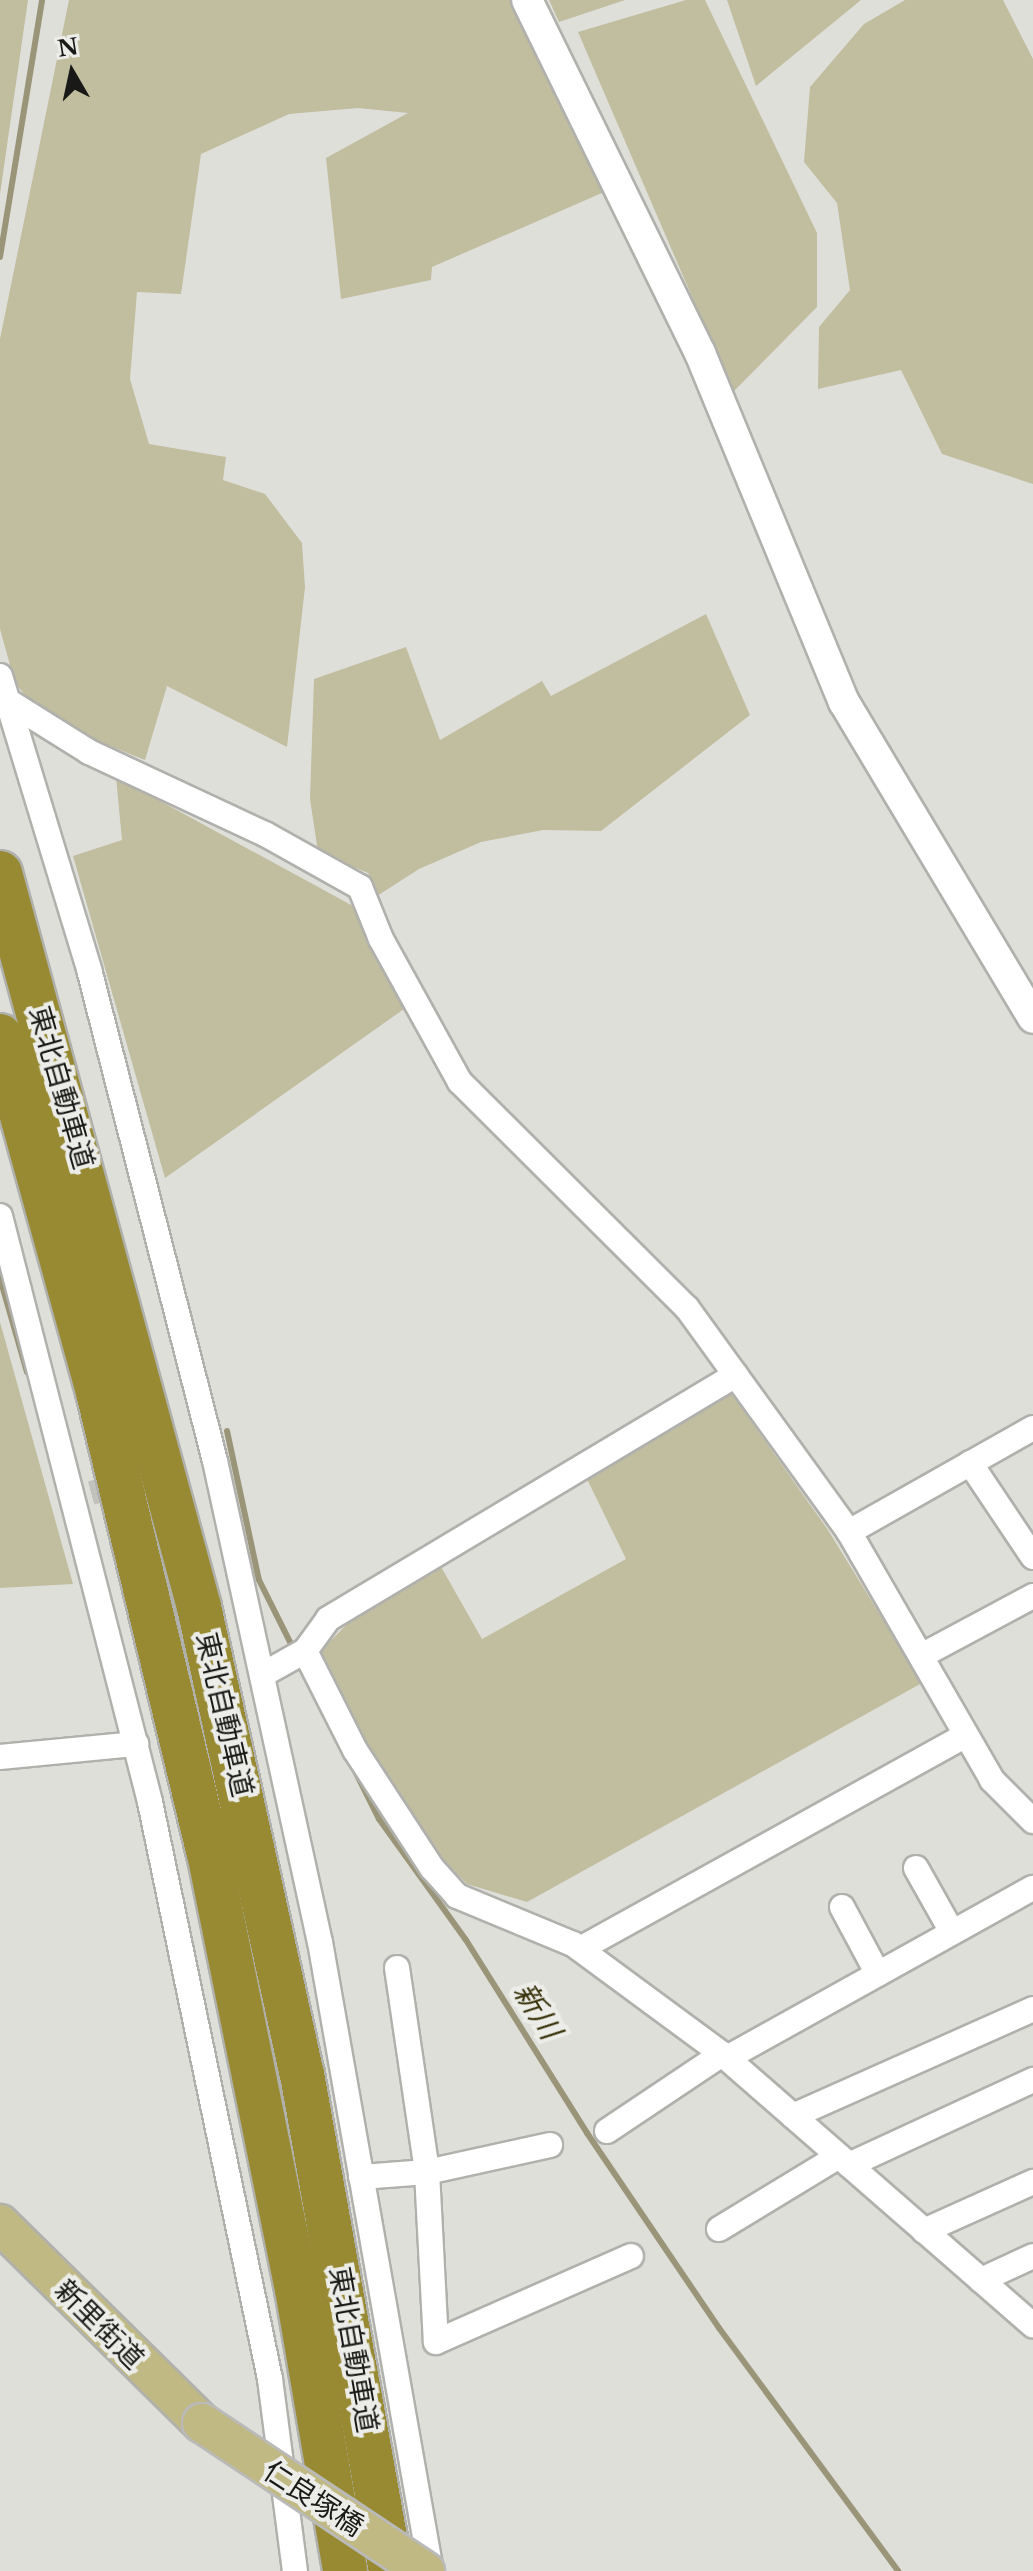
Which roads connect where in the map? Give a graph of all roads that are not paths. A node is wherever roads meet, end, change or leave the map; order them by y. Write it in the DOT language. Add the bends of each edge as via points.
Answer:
graph roads {
  1 [pos="527,0"];
  2 [pos="2,691"];
  3 [pos="0,873"];
  4 [pos="1033,1018"];
  5 [pos="0,1036"];
  6 [pos="0,1216"];
  7 [pos="736,1375"];
  8 [pos="1033,1428"];
  9 [pos="970,1463"];
  10 [pos="849,1532"];
  11 [pos="1033,1557"];
  12 [pos="1033,1596"];
  13 [pos="305,1651"];
  14 [pos="921,1656"];
  15 [pos="273,1670"];
  16 [pos="966,1735"];
  17 [pos="136,1744"];
  18 [pos="0,1757"];
  19 [pos="1033,1821"];
  20 [pos="916,1868"];
  21 [pos="1033,1888"];
  22 [pos="842,1907"];
  23 [pos="952,1932"];
  24 [pos="580,1949"];
  25 [pos="397,1968"];
  26 [pos="878,1974"];
  27 [pos="1033,2009"];
  28 [pos="725,2056"];
  29 [pos="1033,2080"];
  30 [pos="793,2116"];
  31 [pos="607,2131"];
  32 [pos="550,2145"];
  33 [pos="844,2161"];
  34 [pos="427,2172"];
  35 [pos="361,2177"];
  36 [pos="1033,2182"];
  37 [pos="0,2224"];
  38 [pos="719,2229"];
  39 [pos="924,2231"];
  40 [pos="631,2256"];
  41 [pos="1033,2256"];
  42 [pos="981,2280"];
  43 [pos="1033,2325"];
  44 [pos="202,2423"];
  45 [pos="295,2571"];
  46 [pos="345,2571"];
  47 [pos="391,2571"];
  48 [pos="428,2571"];
  1 -- 4 [label="street" via="700,353 844,702"];
  2 -- 7 [label="street" via="40,725 89,752 265,834 360,887 381,939 460,1082 687,1308"];
  2 -- 15 [label="street" via="90,973 203,1463"];
  3 -- 47 [label="highway, 東北自動車道" via="132,1347 210,1654 302,2074"];
  5 -- 46 [label="highway, 東北自動車道" via="98,1392 202,1824 289,2244"];
  6 -- 17 [label="street" via="82,1495"];
  7 -- 10 [label="street"];
  7 -- 13 [label="street" via="328,1619"];
  8 -- 9 [label="street"];
  9 -- 10 [label="street"];
  9 -- 11 [label="street"];
  10 -- 14 [label="street"];
  12 -- 14 [label="street"];
  13 -- 15 [label="street"];
  13 -- 24 [label="street" via="355,1750 432,1868 457,1896 528,1921"];
  14 -- 16 [label="street"];
  15 -- 35 [label="street"];
  16 -- 19 [label="street" via="992,1780"];
  16 -- 24 [label="street"];
  17 -- 18 [label="street"];
  17 -- 45 [label="street" via="270,2379"];
  20 -- 23 [label="street"];
  21 -- 23 [label="street"];
  22 -- 26 [label="street"];
  23 -- 26 [label="street"];
  24 -- 28 [label="street"];
  25 -- 34 [label="street"];
  26 -- 28 [label="street"];
  27 -- 30 [label="street"];
  28 -- 30 [label="street"];
  28 -- 31 [label="street"];
  29 -- 33 [label="street"];
  30 -- 33 [label="street"];
  32 -- 34 [label="street"];
  33 -- 38 [label="street"];
  33 -- 39 [label="street"];
  34 -- 35 [label="street"];
  34 -- 40 [label="street" via="436,2342"];
  35 -- 48 [label="street"];
  36 -- 39 [label="street"];
  37 -- 44 [label="main road, 新里街道"];
  39 -- 42 [label="street"];
  41 -- 42 [label="street"];
  42 -- 43 [label="street"];
  44 -- 48 [label="main road, 仁良塚橋, bridge"];
}
